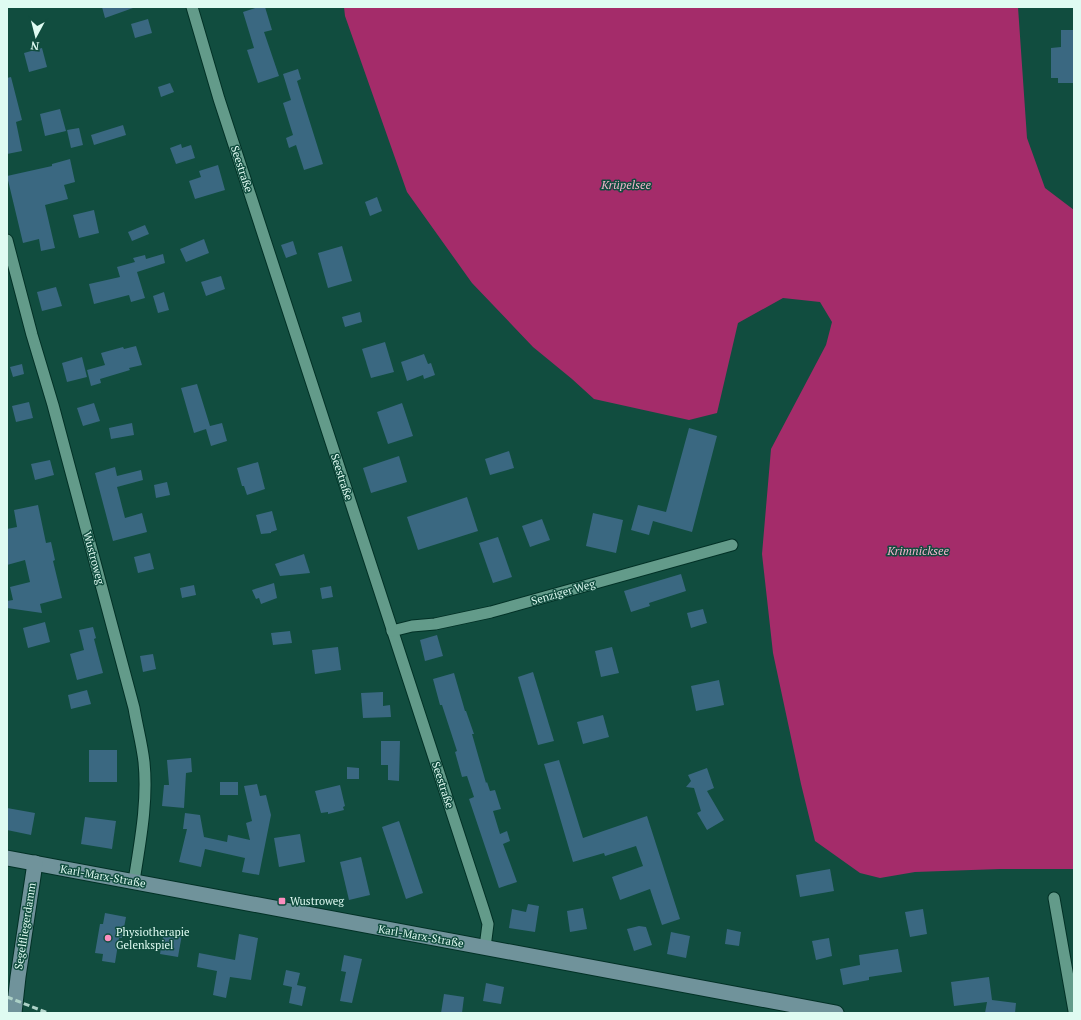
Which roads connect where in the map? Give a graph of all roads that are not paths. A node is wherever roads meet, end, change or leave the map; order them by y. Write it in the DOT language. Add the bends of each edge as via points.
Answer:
graph roads {
  1 [pos="192,7"];
  2 [pos="7,240"];
  3 [pos="732,544"];
  4 [pos="392,630"];
  5 [pos="7,858"];
  6 [pos="35,863"];
  7 [pos="134,882"];
  8 [pos="1054,898"];
  9 [pos="485,947"];
  10 [pos="1074,1011"];
  11 [pos="14,1013"];
  12 [pos="836,1013"];
  1 -- 4 [label="street, Seestraße" via="219,99"];
  2 -- 7 [label="street, Wustroweg" via="140,738 144,762 144,809"];
  3 -- 4 [label="street, Senziger Weg" via="491,612"];
  4 -- 9 [label="street, Seestraße" via="488,924"];
  5 -- 6 [label="street, Karl-Marx-Straße"];
  6 -- 7 [label="street, Karl-Marx-Straße"];
  6 -- 11 [label="street, Segelfliegerdamm"];
  7 -- 9 [label="street, Karl-Marx-Straße"];
  8 -- 10 [label="street"];
  9 -- 12 [label="street, Karl-Marx-Straße"];
}
